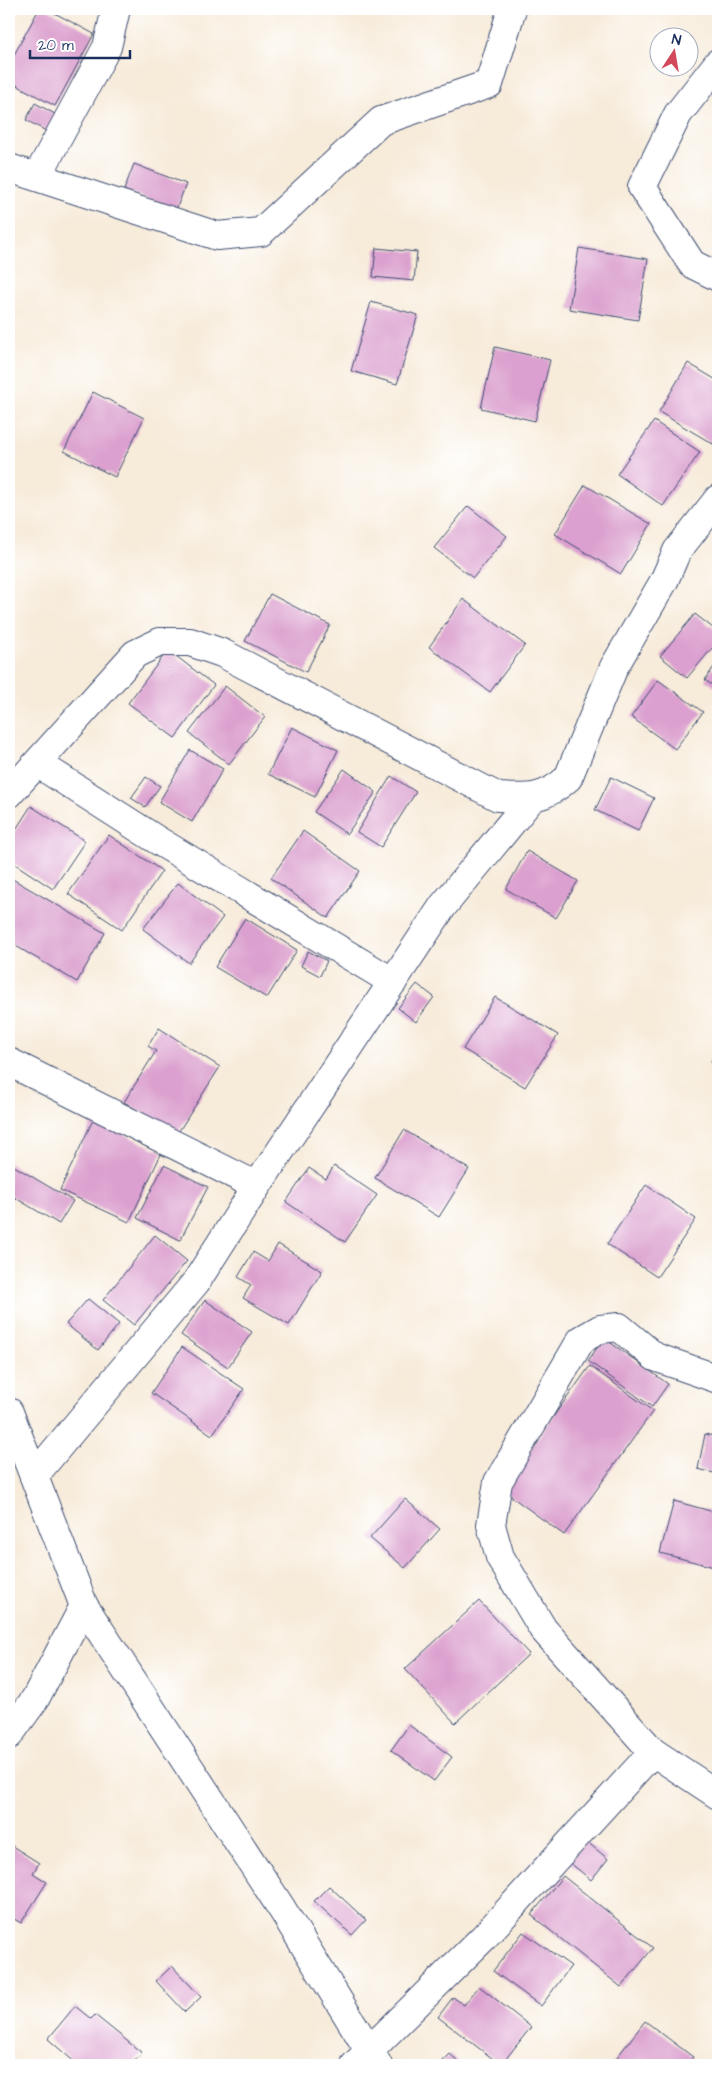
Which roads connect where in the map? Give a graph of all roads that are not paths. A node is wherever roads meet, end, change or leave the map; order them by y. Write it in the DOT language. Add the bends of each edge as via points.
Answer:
graph roads {
  1 [pos="116,9"];
  2 [pos="512,9"];
  3 [pos="718,63"];
  4 [pos="9,168"];
  5 [pos="37,177"];
  6 [pos="718,277"];
  7 [pos="718,499"];
  8 [pos="37,763"];
  9 [pos="9,794"];
  10 [pos="530,799"];
  11 [pos="393,982"];
  12 [pos="9,1062"];
  13 [pos="257,1186"];
  14 [pos="718,1379"];
  15 [pos="9,1412"];
  16 [pos="34,1476"];
  17 [pos="84,1606"];
  18 [pos="9,1735"];
  19 [pos="653,1752"];
  20 [pos="718,1795"];
  21 [pos="368,2060"];
  1 -- 5 [label="street" via="107,48"];
  2 -- 5 [label="street" via="489,84 381,121 260,232 217,236"];
  3 -- 6 [label="street" via="678,114 642,187 692,264"];
  4 -- 5 [label="street"];
  7 -- 10 [label="street" via="677,551 664,581 614,666 568,778 554,791"];
  8 -- 9 [label="street"];
  8 -- 10 [label="street" via="135,654 160,642 190,642 222,653 498,797"];
  8 -- 11 [label="street" via="157,840"];
  10 -- 11 [label="street" via="443,906"];
  11 -- 13 [label="street"];
  12 -- 13 [label="street"];
  13 -- 16 [label="street" via="196,1282"];
  14 -- 19 [label="street" via="655,1357 619,1327 600,1328 581,1340 498,1482 491,1525 500,1557 543,1629"];
  15 -- 16 [label="street"];
  16 -- 17 [label="street"];
  17 -- 18 [label="street" via="35,1699"];
  17 -- 21 [label="street" via="282,1908"];
  19 -- 20 [label="street"];
  19 -- 21 [label="street"];
}
